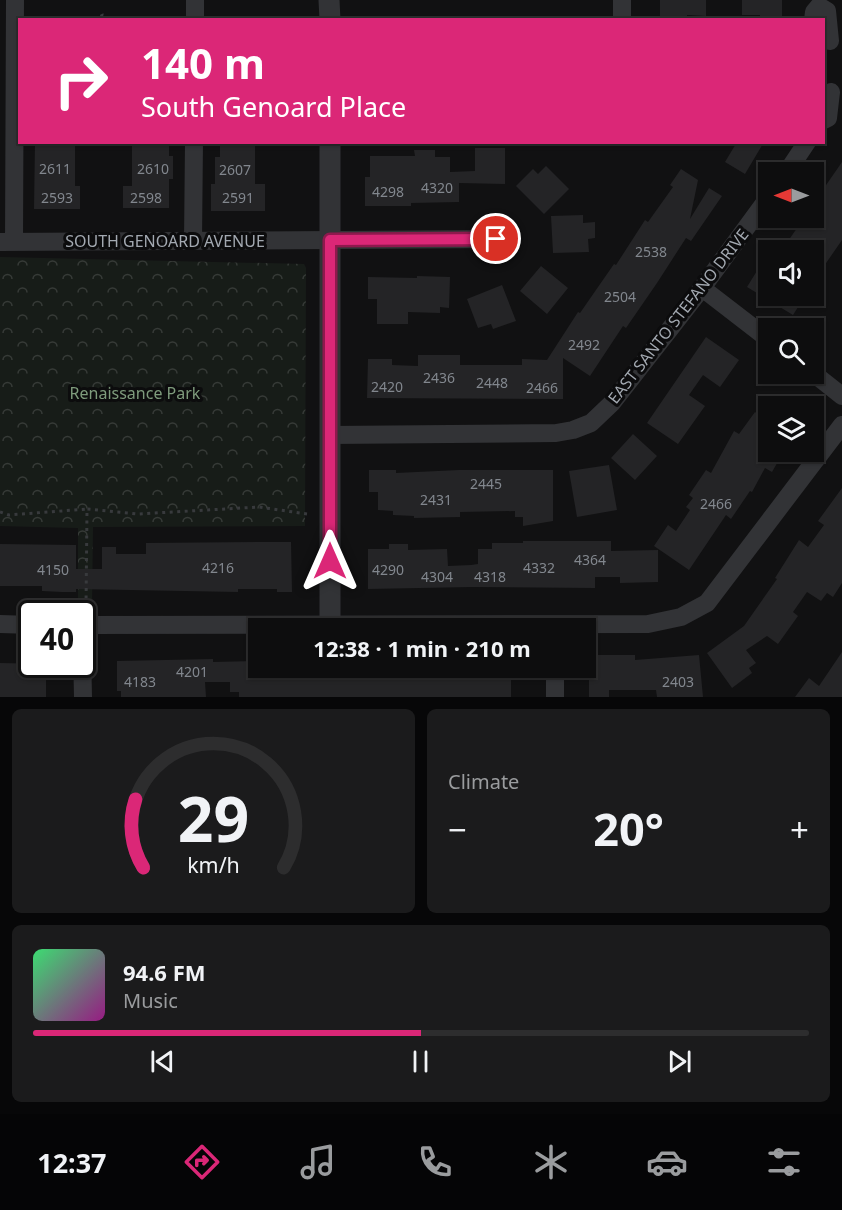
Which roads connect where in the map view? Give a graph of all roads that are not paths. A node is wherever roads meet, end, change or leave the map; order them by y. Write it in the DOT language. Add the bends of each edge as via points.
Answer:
graph roads {
  1 [pos="15,0"];
  2 [pos="195,0"];
  3 [pos="329,0"];
  4 [pos="622,0"];
  5 [pos="817,8"];
  6 [pos="195,18"];
  7 [pos="330,18"];
  8 [pos="622,18"];
  9 [pos="832,43"];
  10 [pos="832,89"];
  11 [pos="825,120"];
  12 [pos="194,144"];
  13 [pos="330,144"];
  14 [pos="806,144"];
  15 [pos="794,162"];
  16 [pos="758,212"];
  17 [pos="496,239"];
  18 [pos="330,240"];
  19 [pos="194,241"];
  20 [pos="7,242"];
  21 [pos="702,288"];
  22 [pos="758,331"];
  23 [pos="824,382"];
  24 [pos="842,396"];
  25 [pos="842,425"];
  26 [pos="330,435"];
  27 [pos="330,618"];
  28 [pos="0,624"];
  29 [pos="248,624"];
  30 [pos="18,625"];
  31 [pos="96,625"];
  32 [pos="596,625"];
  33 [pos="83,678"];
  34 [pos="555,678"];
  35 [pos="83,697"];
  36 [pos="555,697"];
  1 -- 20 [label="street"];
  2 -- 6 [label="street"];
  3 -- 7 [label="street"];
  4 -- 8 [label="street"];
  5 -- 9 [label="street" via="827,11"];
  10 -- 11 [label="street"];
  12 -- 19 [label="street"];
  13 -- 18 [label="street"];
  14 -- 15 [label="street"];
  16 -- 21 [label="street, EAST SANTO STEFANO DRIVE"];
  17 -- 18 [label="street, SOUTH GENOARD AVENUE"];
  18 -- 19 [label="street, SOUTH GENOARD AVENUE"];
  18 -- 26 [label="street"];
  19 -- 20 [label="street, SOUTH GENOARD AVENUE"];
  21 -- 22 [label="street"];
  21 -- 26 [label="street, EAST SANTO STEFANO DRIVE" via="612,403 591,423 556,433"];
  23 -- 24 [label="street"];
  25 -- 32 [label="street" via="707,603 681,617 648,624"];
  26 -- 27 [label="street"];
  28 -- 30 [label="street"];
  29 -- 31 [label="street"];
  33 -- 35 [label="street"];
  34 -- 36 [label="street"];
}
